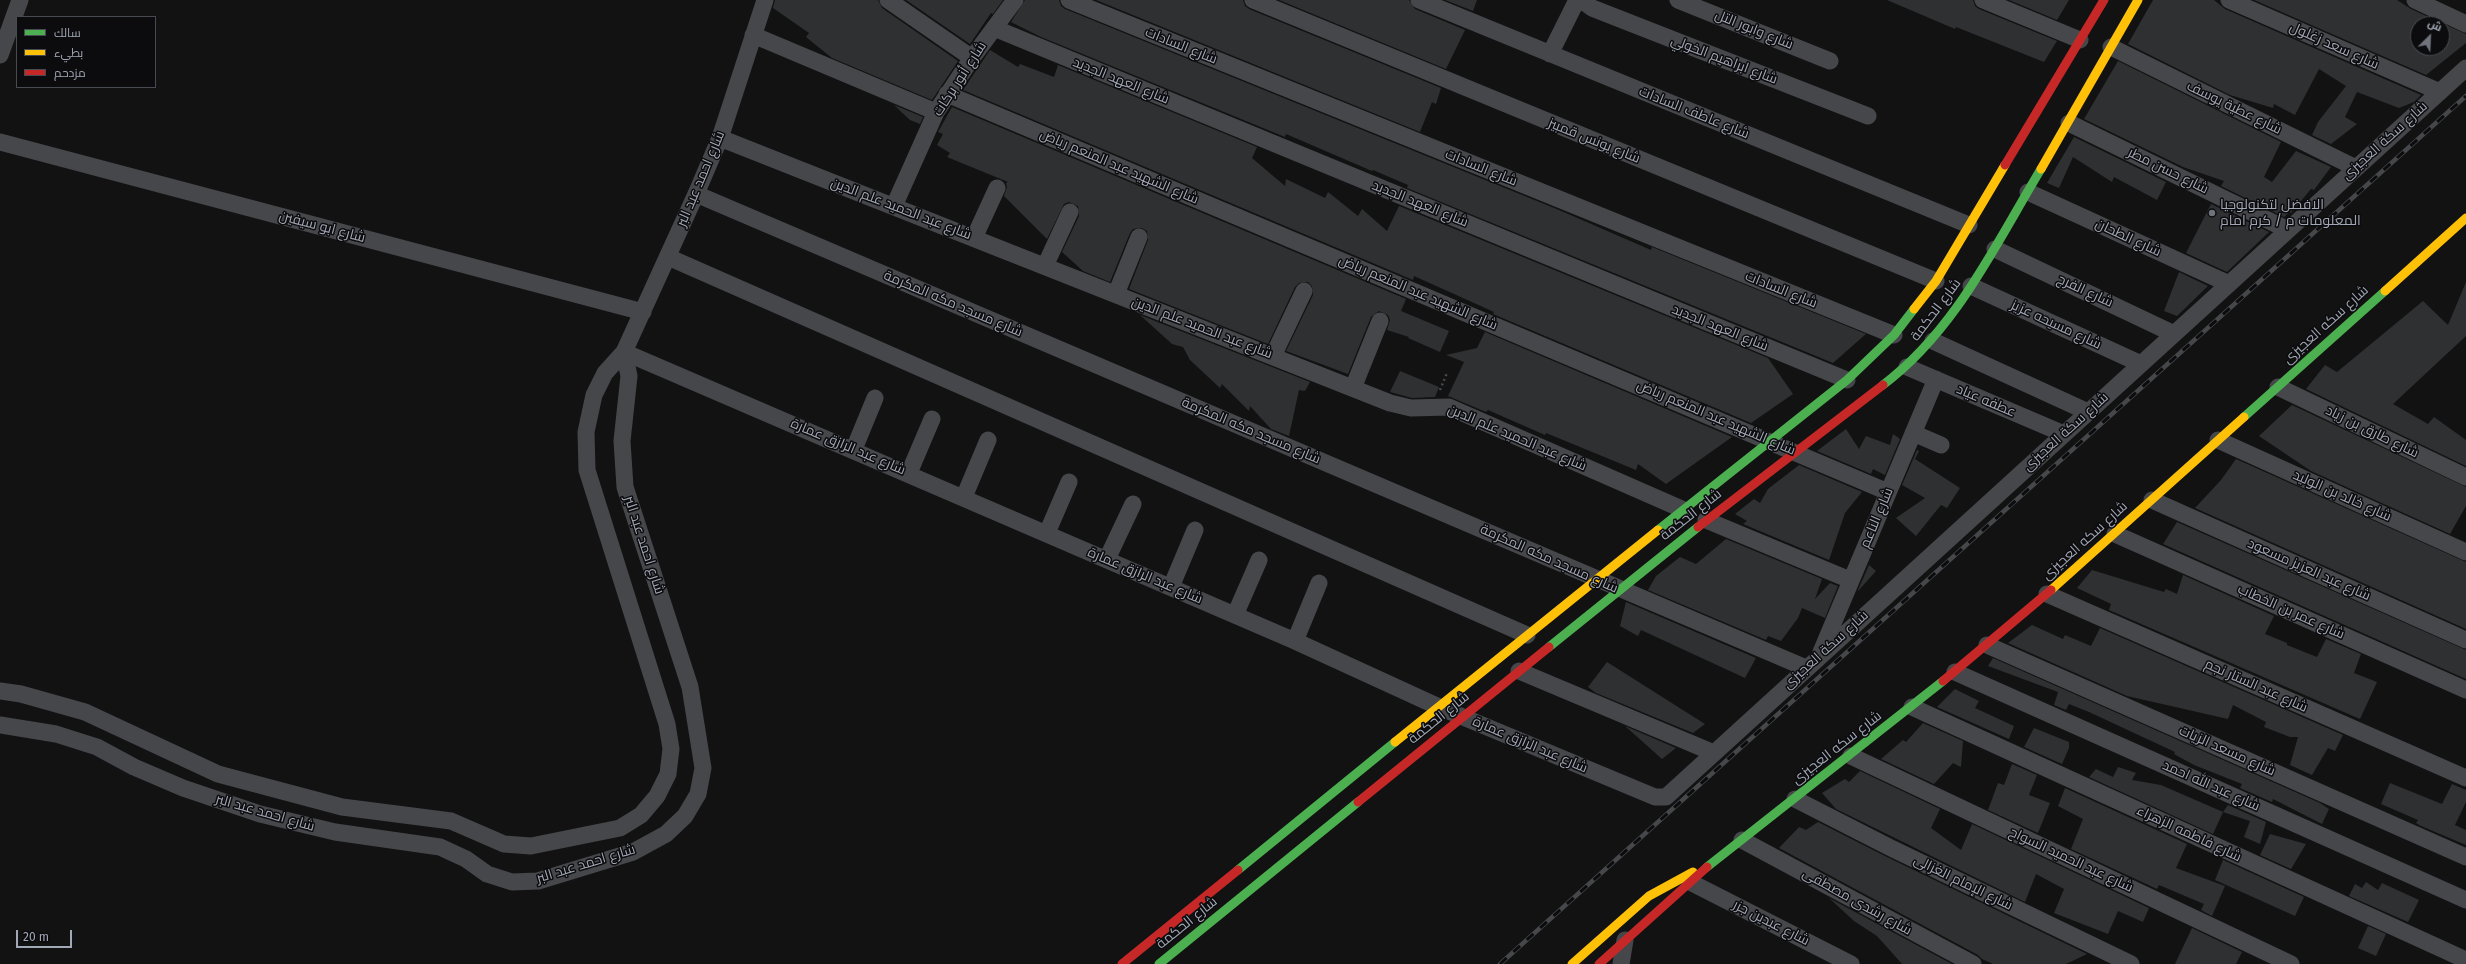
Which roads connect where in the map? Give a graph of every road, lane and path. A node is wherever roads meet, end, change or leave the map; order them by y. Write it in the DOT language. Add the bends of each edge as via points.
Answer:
graph roads {
  1 [pos="20,0"];
  2 [pos="765,0"];
  3 [pos="888,0"];
  4 [pos="1015,0"];
  5 [pos="1069,0"];
  6 [pos="1253,0"];
  7 [pos="1419,0"];
  8 [pos="1577,0"];
  9 [pos="1581,0"];
  10 [pos="1678,0"];
  11 [pos="1984,0"];
  12 [pos="2104,0"];
  13 [pos="2138,0"];
  14 [pos="2229,0"];
  15 [pos="2415,0"];
  16 [pos="2466,24"];
  17 [pos="994,28"];
  18 [pos="753,35"];
  19 [pos="2080,40"];
  20 [pos="2111,47"];
  21 [pos="1550,54"];
  22 [pos="0,55"];
  23 [pos="972,58"];
  24 [pos="1830,61"];
  25 [pos="2466,68"];
  26 [pos="2440,92"];
  27 [pos="947,94"];
  28 [pos="936,112"];
  29 [pos="1868,116"];
  30 [pos="2069,123"];
  31 [pos="720,138"];
  32 [pos="0,142"];
  33 [pos="2356,168"];
  34 [pos="997,188"];
  35 [pos="2028,192"];
  36 [pos="696,194"];
  37 [pos="894,206"];
  38 [pos="1070,212"];
  39 [pos="2466,218"];
  40 [pos="1969,225"];
  41 [pos="2288,230"];
  42 [pos="1139,237"];
  43 [pos="974,238"];
  44 [pos="1995,249"];
  45 [pos="668,257"];
  46 [pos="1045,266"];
  47 [pos="1936,281"];
  48 [pos="2229,284"];
  49 [pos="1971,286"];
  50 [pos="1304,291"];
  51 [pos="1116,294"];
  52 [pos="643,312"];
  53 [pos="1380,321"];
  54 [pos="2174,334"];
  55 [pos="1894,335"];
  56 [pos="1933,342"];
  57 [pos="624,352"];
  58 [pos="1273,356"];
  59 [pos="2141,364"];
  60 [pos="1907,367"];
  61 [pos="1936,379"];
  62 [pos="1847,380"];
  63 [pos="2278,387"];
  64 [pos="1353,388"];
  65 [pos="875,398"];
  66 [pos="2088,412"];
  67 [pos="932,419"];
  68 [pos="1913,432"];
  69 [pos="2064,434"];
  70 [pos="988,440"];
  71 [pos="2218,440"];
  72 [pos="1770,441"];
  73 [pos="1941,446"];
  74 [pos="854,449"];
  75 [pos="1796,452"];
  76 [pos="909,473"];
  77 [pos="2466,477"];
  78 [pos="1069,482"];
  79 [pos="1888,492"];
  80 [pos="964,497"];
  81 [pos="2152,500"];
  82 [pos="1133,504"];
  83 [pos="1684,510"];
  84 [pos="1706,520"];
  85 [pos="1194,530"];
  86 [pos="1048,533"];
  87 [pos="2115,534"];
  88 [pos="2466,552"];
  89 [pos="1107,559"];
  90 [pos="1259,560"];
  91 [pos="1597,578"];
  92 [pos="1850,580"];
  93 [pos="1319,583"];
  94 [pos="1171,587"];
  95 [pos="1620,590"];
  96 [pos="2047,594"];
  97 [pos="1235,615"];
  98 [pos="1527,635"];
  99 [pos="2466,640"];
  100 [pos="1295,641"];
  101 [pos="1987,645"];
  102 [pos="1819,657"];
  103 [pos="1806,668"];
  104 [pos="1519,671"];
  105 [pos="1955,672"];
  106 [pos="2466,690"];
  107 [pos="0,691"];
  108 [pos="1439,707"];
  109 [pos="1912,707"];
  110 [pos="1463,716"];
  111 [pos="0,725"];
  112 [pos="1714,753"];
  113 [pos="1851,756"];
  114 [pos="2466,778"];
  115 [pos="1666,797"];
  116 [pos="1795,799"];
  117 [pos="1742,840"];
  118 [pos="2466,857"];
  119 [pos="1707,866"];
  120 [pos="1690,882"];
  121 [pos="2466,900"];
  122 [pos="1625,940"];
  123 [pos="2466,960"];
  124 [pos="1122,964"];
  125 [pos="1159,964"];
  126 [pos="1572,964"];
  127 [pos="1599,964"];
  128 [pos="1620,964"];
  129 [pos="1852,964"];
  130 [pos="1972,964"];
  131 [pos="2131,964"];
  132 [pos="2291,964"];
  1 -- 22 [label="street"];
  2 -- 18 [label="street, شارع احمد عبد البر"];
  3 -- 23 [label="street"];
  4 -- 17 [label="street, شارع أنور بركات"];
  5 -- 55 [label="street, شارع السادات"];
  6 -- 47 [label="street, شارع يونس قمبيز"];
  7 -- 21 [label="street, شارع عاطف السادات"];
  8 -- 21 [label="street"];
  9 -- 29 [label="street, شارع ابراهيم الخولي" via="1592,8"];
  10 -- 24 [label="street, شارع وابور التل"];
  11 -- 19 [label="street"];
  12 -- 19 [label="street, شارع الحكمة"];
  13 -- 20 [label="street, شارع الحكمة"];
  14 -- 26 [label="street, شارع سعد زغلول"];
  15 -- 16 [label="street"];
  17 -- 23 [label="street, شارع أنور بركات"];
  17 -- 62 [label="street, شارع العهد الجديد"];
  18 -- 28 [label="street"];
  18 -- 31 [label="street, شارع احمد عبد البر"];
  19 -- 40 [label="street, شارع الحكمة"];
  20 -- 30 [label="street, شارع الحكمة"];
  20 -- 33 [label="street, شارع عطية يوسف"];
  21 -- 40 [label="street, شارع عاطف السادات"];
  23 -- 27 [label="street, شارع أنور بركات"];
  25 -- 26 [label="street, شارع سكة العجيزى"];
  26 -- 33 [label="street, شارع سكة العجيزى"];
  27 -- 28 [label="street, شارع أنور بركات"];
  27 -- 72 [label="street, شارع الشهيد عبد المنعم رياض"];
  28 -- 37 [label="street, شارع أنور بركات"];
  30 -- 35 [label="street, شارع الحكمة"];
  30 -- 41 [label="street, شارع حسن مطر"];
  31 -- 36 [label="street, شارع احمد عبد البر"];
  31 -- 37 [label="street, شارع عبد الحميد علم الدين"];
  32 -- 52 [label="street, شارع ابو سيفين"];
  33 -- 41 [label="street, شارع سكة العجيزى"];
  34 -- 43 [label="street"];
  35 -- 44 [label="street, شارع الحكمة"];
  35 -- 48 [label="street, شارع الطحان"];
  36 -- 45 [label="street, شارع احمد عبد البر"];
  36 -- 91 [label="street, شارع مسجد مكه المكرمة"];
  37 -- 43 [label="street, شارع عبد الحميد علم الدين"];
  38 -- 46 [label="street"];
  39 -- 63 [label="street, شارع سكه العجيزى"];
  40 -- 47 [label="street, شارع الحكمة"];
  41 -- 48 [label="street, شارع سكة العجيزى"];
  42 -- 51 [label="street"];
  43 -- 46 [label="street, شارع عبد الحميد علم الدين"];
  44 -- 49 [label="street, شارع الحكمة"];
  44 -- 54 [label="street, شارع الفرج"];
  45 -- 52 [label="street, شارع احمد عبد البر"];
  45 -- 98 [label="street"];
  46 -- 51 [label="street, شارع عبد الحميد علم الدين"];
  47 -- 55 [label="street, شارع الحكمة"];
  48 -- 54 [label="street, شارع سكة العجيزى"];
  49 -- 56 [label="street, شارع الحكمة"];
  49 -- 59 [label="street, شارع مسيحه عزيز"];
  50 -- 58 [label="street"];
  51 -- 58 [label="street, شارع عبد الحميد علم الدين"];
  52 -- 57 [label="street, شارع احمد عبد البر"];
  53 -- 64 [label="street"];
  54 -- 59 [label="street, شارع سكة العجيزى"];
  55 -- 62 [label="street, شارع الحكمة"];
  56 -- 60 [label="street, شارع الحكمة"];
  56 -- 66 [label="street"];
  57 -- 74 [label="street, شارع عبد الرازق عمارة"];
  57 -- 107 [label="street, شارع احمد عبد البر" via="605,373 594,395 586,432 587,470 667,724 671,749 668,774 657,796 641,815 620,828 531,846 504,844 451,821 342,808 218,774 85,712 21,694"];
  57 -- 111 [label="street, شارع احمد عبد البر" via="628,376 622,441 625,486 690,687 703,768 698,794 685,816 666,834 633,852 538,881 512,882 487,874 466,859 440,847 335,832 260,814 183,788 134,767 97,747 56,734"];
  58 -- 64 [label="street, شارع عبد الحميد علم الدين"];
  59 -- 66 [label="street, شارع سكة العجيزى"];
  60 -- 61 [label="street, عطفه عياد"];
  60 -- 75 [label="street, شارع الحكمة"];
  61 -- 68 [label="street, شارع الناعم"];
  61 -- 69 [label="street, عطفه عياد"];
  62 -- 72 [label="street, شارع الحكمة"];
  63 -- 71 [label="street, شارع سكه العجيزى"];
  63 -- 77 [label="street, شارع طارق بن زياد"];
  64 -- 83 [label="street, شارع عبد الحميد علم الدين" via="1390,403 1411,408 1449,407"];
  65 -- 74 [label="street"];
  66 -- 69 [label="street, شارع سكة العجيزى"];
  67 -- 76 [label="street"];
  68 -- 73 [label="street"];
  68 -- 79 [label="street, شارع الناعم"];
  69 -- 102 [label="street, شارع سكة العجيزى"];
  70 -- 80 [label="street"];
  71 -- 81 [label="street, شارع سكه العجيزى"];
  71 -- 88 [label="street, شارع خالد بن الوليد"];
  72 -- 75 [label="street, شارع الشهيد عبد المنعم رياض"];
  72 -- 83 [label="street, شارع الحكمة"];
  74 -- 76 [label="street, شارع عبد الرازق عمارة"];
  75 -- 79 [label="street, شارع الشهيد عبد المنعم رياض"];
  75 -- 84 [label="street, شارع الحكمة"];
  76 -- 80 [label="street, شارع عبد الرازق عمارة"];
  78 -- 86 [label="street"];
  79 -- 92 [label="street, شارع الناعم"];
  80 -- 86 [label="street, شارع عبد الرازق عمارة"];
  81 -- 87 [label="street, شارع سكه العجيزى"];
  81 -- 99 [label="street, شارع عبد العزيز مسعود"];
  82 -- 89 [label="street"];
  83 -- 91 [label="street, شارع الحكمة"];
  84 -- 92 [label="street"];
  84 -- 95 [label="street, شارع الحكمة"];
  85 -- 94 [label="street"];
  86 -- 89 [label="street, شارع عبد الرازق عمارة"];
  87 -- 96 [label="street, شارع سكه العجيزى"];
  87 -- 106 [label="street, شارع عمر بن الخطاب"];
  89 -- 94 [label="street, شارع عبد الرازق عمارة"];
  90 -- 97 [label="street"];
  91 -- 95 [label="street, شارع مسجد مكه المكرمة"];
  91 -- 98 [label="street, شارع الحكمة"];
  92 -- 102 [label="street, شارع الناعم"];
  93 -- 100 [label="street"];
  94 -- 97 [label="street, شارع عبد الرازق عمارة"];
  95 -- 103 [label="street, شارع مسجد مكه المكرمة"];
  95 -- 104 [label="street, شارع الحكمة"];
  96 -- 101 [label="street, شارع سكه العجيزى"];
  96 -- 114 [label="street, شارع عبد الستار نجم"];
  97 -- 100 [label="street, شارع عبد الرازق عمارة"];
  98 -- 108 [label="street, شارع الحكمة"];
  100 -- 108 [label="street, شارع عبد الرازق عمارة"];
  101 -- 105 [label="street, شارع سكه العجيزى"];
  101 -- 118 [label="street, شارع مسعد الزيات"];
  102 -- 103 [label="street, شارع سكة العجيزى"];
  103 -- 112 [label="street, شارع سكة العجيزى"];
  104 -- 110 [label="street, شارع الحكمة"];
  104 -- 112 [label="street"];
  105 -- 109 [label="street, شارع سكه العجيزى"];
  105 -- 121 [label="street, شارع عبد الله احمد"];
  108 -- 110 [label="street, شارع عبد الرازق عمارة"];
  108 -- 124 [label="street, شارع الحكمة"];
  109 -- 113 [label="street, شارع سكه العجيزى"];
  109 -- 123 [label="street, شارع فاطمه الزهراء"];
  110 -- 115 [label="street, شارع عبد الرازق عمارة" via="1655,797"];
  110 -- 125 [label="street, شارع الحكمة"];
  112 -- 115 [label="street, شارع سكة العجيزى"];
  113 -- 116 [label="street, شارع سكه العجيزى"];
  113 -- 132 [label="street, شارع عبد الحميد السواح"];
  116 -- 117 [label="street, شارع سكه العجيزى"];
  116 -- 131 [label="street, شارع الإمام الغزالى"];
  117 -- 119 [label="street, شارع سكه العجيزى"];
  117 -- 130 [label="street, شارع رشدى مصطفى"];
  119 -- 120 [label="street, شارع سكه العجيزى"];
  119 -- 126 [label="street, شارع سكه العجيزى" via="1677,879 1649,896"];
  120 -- 122 [label="street, شارع سكه العجيزى"];
  120 -- 129 [label="street, شارع عبدين جزر"];
  122 -- 127 [label="street, شارع سكه العجيزى"];
  122 -- 128 [label="street"];
}
